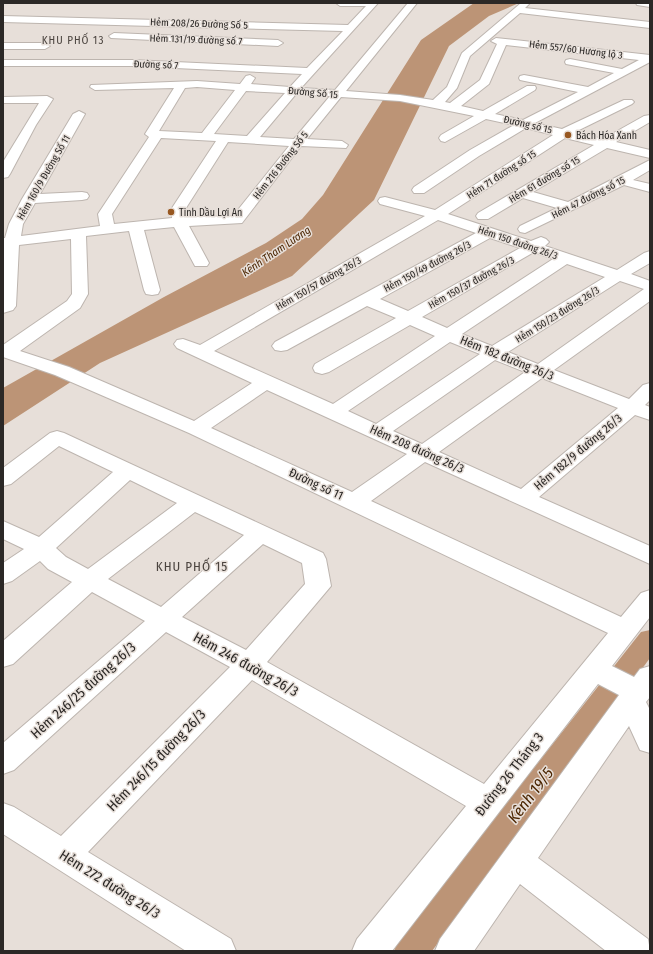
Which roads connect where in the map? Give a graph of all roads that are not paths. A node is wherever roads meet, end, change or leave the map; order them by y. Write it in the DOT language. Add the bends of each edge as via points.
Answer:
graph roads {
  1 [pos="340,3"];
  2 [pos="374,3"];
  3 [pos="413,3"];
  4 [pos="640,3"];
  5 [pos="650,4"];
  6 [pos="522,6"];
  7 [pos="163,12"];
  8 [pos="546,14"];
  9 [pos="214,15"];
  10 [pos="261,15"];
  11 [pos="296,16"];
  12 [pos="576,17"];
  13 [pos="650,17"];
  14 [pos="46,20"];
  15 [pos="534,21"];
  16 [pos="153,22"];
  17 [pos="208,23"];
  18 [pos="4,24"];
  19 [pos="253,25"];
  20 [pos="564,25"];
  21 [pos="646,25"];
  22 [pos="290,26"];
  23 [pos="352,28"];
  24 [pos="74,29"];
  25 [pos="627,30"];
  26 [pos="536,35"];
  27 [pos="114,36"];
  28 [pos="278,42"];
  29 [pos="528,43"];
  30 [pos="3,46"];
  31 [pos="45,46"];
  32 [pos="650,58"];
  33 [pos="3,62"];
  34 [pos="263,62"];
  35 [pos="570,62"];
  36 [pos="310,71"];
  37 [pos="623,72"];
  38 [pos="524,78"];
  39 [pos="589,78"];
  40 [pos="604,82"];
  41 [pos="181,85"];
  42 [pos="243,86"];
  43 [pos="95,87"];
  44 [pos="530,88"];
  45 [pos="293,90"];
  46 [pos="587,90"];
  47 [pos="338,94"];
  48 [pos="3,100"];
  49 [pos="628,102"];
  50 [pos="432,103"];
  51 [pos="452,107"];
  52 [pos="79,114"];
  53 [pos="486,115"];
  54 [pos="647,121"];
  55 [pos="524,124"];
  56 [pos="564,133"];
  57 [pos="154,135"];
  58 [pos="205,136"];
  59 [pos="225,137"];
  60 [pos="445,138"];
  61 [pos="251,139"];
  62 [pos="298,142"];
  63 [pos="605,143"];
  64 [pos="342,145"];
  65 [pos="650,154"];
  66 [pos="650,164"];
  67 [pos="3,174"];
  68 [pos="622,181"];
  69 [pos="38,186"];
  70 [pos="650,188"];
  71 [pos="419,190"];
  72 [pos="520,193"];
  73 [pos="29,199"];
  74 [pos="385,201"];
  75 [pos="570,206"];
  76 [pos="437,215"];
  77 [pos="482,216"];
  78 [pos="180,222"];
  79 [pos="135,226"];
  80 [pos="108,229"];
  81 [pos="525,229"];
  82 [pos="78,232"];
  83 [pos="489,232"];
  84 [pos="8,243"];
  85 [pos="540,243"];
  86 [pos="650,256"];
  87 [pos="565,258"];
  88 [pos="201,263"];
  89 [pos="619,276"];
  90 [pos="650,286"];
  91 [pos="152,290"];
  92 [pos="650,293"];
  93 [pos="366,299"];
  94 [pos="3,308"];
  95 [pos="409,317"];
  96 [pos="450,336"];
  97 [pos="282,346"];
  98 [pos="192,348"];
  99 [pos="5,352"];
  100 [pos="495,352"];
  101 [pos="322,368"];
  102 [pos="537,371"];
  103 [pos="266,382"];
  104 [pos="650,389"];
  105 [pos="341,407"];
  106 [pos="641,411"];
  107 [pos="196,429"];
  108 [pos="378,432"];
  109 [pos="425,452"];
  110 [pos="127,471"];
  111 [pos="3,479"];
  112 [pos="524,498"];
  113 [pos="192,502"];
  114 [pos="354,502"];
  115 [pos="3,529"];
  116 [pos="260,534"];
  117 [pos="42,548"];
  118 [pos="650,556"];
  119 [pos="3,576"];
  120 [pos="90,580"];
  121 [pos="650,599"];
  122 [pos="162,619"];
  123 [pos="624,630"];
  124 [pos="3,657"];
  125 [pos="249,665"];
  126 [pos="596,671"];
  127 [pos="642,689"];
  128 [pos="650,741"];
  129 [pos="3,761"];
  130 [pos="488,802"];
  131 [pos="3,817"];
  132 [pos="63,856"];
  133 [pos="517,862"];
  134 [pos="218,951"];
  135 [pos="370,951"];
  136 [pos="453,951"];
  137 [pos="635,951"];
  1 -- 2 [label="street"];
  2 -- 23 [label="street"];
  3 -- 47 [label="street, Hẻm 216 Đường Số 5"];
  4 -- 5 [label="street"];
  6 -- 8 [label="street"];
  6 -- 13 [label="street"];
  6 -- 50 [label="street" via="466,55 449,93"];
  7 -- 16 [label="street"];
  8 -- 12 [label="street"];
  8 -- 15 [label="street"];
  9 -- 17 [label="street"];
  10 -- 19 [label="street"];
  11 -- 22 [label="street"];
  12 -- 20 [label="street"];
  12 -- 21 [label="street"];
  14 -- 16 [label="street, Hẻm 208/26 Đường Số 5"];
  14 -- 18 [label="street, Hẻm 208/26 Đường Số 5" via="16,20"];
  14 -- 24 [label="street" via="36,29"];
  16 -- 17 [label="street, Hẻm 208/26 Đường Số 5"];
  17 -- 19 [label="street, Hẻm 208/26 Đường Số 5"];
  19 -- 22 [label="street, Hẻm 208/26 Đường Số 5"];
  21 -- 25 [label="street"];
  22 -- 23 [label="street, Hẻm 208/26 Đường Số 5"];
  22 -- 28 [label="street"];
  23 -- 36 [label="street"];
  26 -- 29 [label="street"];
  27 -- 28 [label="street, Hẻm 131/19 đường số 7"];
  28 -- 34 [label="street"];
  29 -- 32 [label="street, Hẻm 557/60 Hương lộ 3"];
  29 -- 51 [label="street, Hẻm 557/60 Hương lộ 3" via="499,41 485,82"];
  30 -- 31 [label="street"];
  32 -- 37 [label="street"];
  33 -- 34 [label="street, Đường số 7"];
  34 -- 36 [label="street, Đường số 7"];
  34 -- 42 [label="street"];
  35 -- 37 [label="street"];
  36 -- 45 [label="street"];
  37 -- 40 [label="street"];
  38 -- 46 [label="street"];
  39 -- 40 [label="street"];
  40 -- 46 [label="street"];
  41 -- 42 [label="street, Đường Số 15"];
  41 -- 43 [label="street, Đường Số 15"];
  41 -- 57 [label="street"];
  42 -- 45 [label="street, Đường Số 15"];
  42 -- 58 [label="street"];
  44 -- 53 [label="street"];
  45 -- 47 [label="street, Đường Số 15"];
  45 -- 61 [label="street"];
  46 -- 55 [label="street"];
  47 -- 50 [label="street, Đường Số 15"];
  47 -- 62 [label="street, Hẻm 216 Đường Số 5"];
  48 -- 67 [label="street" via="47,99"];
  49 -- 56 [label="street, Hẻm 71 đường số 15"];
  50 -- 51 [label="street, Đường số 15"];
  51 -- 53 [label="street, Đường số 15"];
  52 -- 69 [label="street, Hẻm 160/9 Đường Số 11"];
  53 -- 55 [label="street, Đường số 15"];
  53 -- 60 [label="street"];
  54 -- 63 [label="street, Hẻm 61 đường số 15"];
  55 -- 56 [label="street, Đường số 15"];
  55 -- 71 [label="street" via="446,170"];
  56 -- 63 [label="street, Đường số 15"];
  56 -- 76 [label="street, Hẻm 71 đường số 15"];
  57 -- 58 [label="street"];
  57 -- 80 [label="street" via="105,214"];
  58 -- 59 [label="street"];
  59 -- 61 [label="street"];
  59 -- 78 [label="street" via="178,208"];
  61 -- 62 [label="street"];
  62 -- 64 [label="street"];
  62 -- 78 [label="street, Hẻm 216 Đường Số 5" via="237,220"];
  63 -- 65 [label="street, Đường số 15"];
  63 -- 72 [label="street, Hẻm 61 đường số 15"];
  66 -- 68 [label="street, Hẻm 47 đường số 15"];
  68 -- 70 [label="street"];
  68 -- 75 [label="street, Hẻm 47 đường số 15"];
  69 -- 73 [label="street, Hẻm 160/9 Đường Số 11"];
  69 -- 73 [label="street" via="82,190"];
  72 -- 75 [label="street"];
  72 -- 77 [label="street, Hẻm 61 đường số 15"];
  73 -- 84 [label="street, Hẻm 160/9 Đường Số 11"];
  74 -- 76 [label="street, Hẻm 150 đường 26/3"];
  75 -- 81 [label="street, Hẻm 47 đường số 15"];
  76 -- 83 [label="street, Hẻm 150 đường 26/3"];
  76 -- 98 [label="street, Hẻm 150/57 đường 26/3"];
  78 -- 79 [label="street, Hẻm 216 Đường Số 5"];
  78 -- 88 [label="street"];
  79 -- 80 [label="street, Hẻm 216 Đường Số 5"];
  79 -- 91 [label="street"];
  80 -- 82 [label="street, Hẻm 216 Đường Số 5"];
  82 -- 84 [label="street, Hẻm 216 Đường Số 5"];
  82 -- 99 [label="street" via="80,294 74,304"];
  83 -- 85 [label="street, Hẻm 150 đường 26/3"];
  83 -- 93 [label="street, Hẻm 150/49 đường 26/3"];
  84 -- 94 [label="street, Hẻm 160/9 Đường Số 11" via="7,306"];
  85 -- 87 [label="street, Hẻm 150 đường 26/3"];
  85 -- 95 [label="street, Hẻm 150/37 đường 26/3"];
  86 -- 89 [label="street, Hẻm 150/23 đường 26/3"];
  87 -- 89 [label="street, Hẻm 150 đường 26/3"];
  87 -- 96 [label="street"];
  89 -- 90 [label="street, Hẻm 150 đường 26/3"];
  89 -- 100 [label="street, Hẻm 150/23 đường 26/3"];
  92 -- 102 [label="street"];
  93 -- 95 [label="street, Hẻm 182 đường 26/3"];
  93 -- 97 [label="street, Hẻm 150/49 đường 26/3"];
  95 -- 96 [label="street, Hẻm 182 đường 26/3"];
  95 -- 101 [label="street, Hẻm 150/37 đường 26/3"];
  96 -- 100 [label="street, Hẻm 182 đường 26/3"];
  96 -- 105 [label="street"];
  98 -- 103 [label="street, Hẻm 208 đường 26/3"];
  99 -- 107 [label="street, Đường số 11" via="62,371"];
  100 -- 102 [label="street, Hẻm 182 đường 26/3"];
  100 -- 108 [label="street, Hẻm 150/23 đường 26/3"];
  102 -- 106 [label="street, Hẻm 182 đường 26/3"];
  102 -- 109 [label="street"];
  103 -- 107 [label="street"];
  103 -- 108 [label="street, Hẻm 208 đường 26/3"];
  104 -- 106 [label="street, Hẻm 182/9 đường 26/3"];
  106 -- 112 [label="street, Hẻm 182/9 đường 26/3"];
  107 -- 114 [label="street, Đường số 11"];
  108 -- 109 [label="street, Hẻm 208 đường 26/3"];
  109 -- 112 [label="street, Hẻm 208 đường 26/3"];
  109 -- 114 [label="street"];
  110 -- 111 [label="street" via="57,437"];
  110 -- 113 [label="street"];
  110 -- 117 [label="street"];
  112 -- 118 [label="street, Hẻm 208 đường 26/3"];
  113 -- 116 [label="street"];
  113 -- 120 [label="street"];
  114 -- 123 [label="street, Đường số 11"];
  115 -- 117 [label="street, Hẻm 246 đường 26/3"];
  116 -- 122 [label="street, Hẻm 246/25 đường 26/3"];
  116 -- 125 [label="street, Hẻm 246/15 đường 26/3" via="314,559 318,586"];
  117 -- 119 [label="street"];
  117 -- 120 [label="street, Hẻm 246 đường 26/3" via="57,563"];
  120 -- 122 [label="street, Hẻm 246 đường 26/3"];
  120 -- 124 [label="street"];
  121 -- 123 [label="street, Đường 26 Tháng 3"];
  122 -- 125 [label="street, Hẻm 246 đường 26/3"];
  122 -- 129 [label="street, Hẻm 246/25 đường 26/3"];
  123 -- 126 [label="street, Đường 26 Tháng 3"];
  125 -- 130 [label="street, Hẻm 246 đường 26/3"];
  125 -- 132 [label="street, Hẻm 246/15 đường 26/3"];
  126 -- 127 [label="street"];
  126 -- 130 [label="street, Đường 26 Tháng 3"];
  127 -- 128 [label="street"];
  127 -- 133 [label="street"];
  130 -- 135 [label="street, Đường 26 Tháng 3"];
  131 -- 132 [label="street, Hẻm 272 đường 26/3"];
  132 -- 134 [label="street, Hẻm 272 đường 26/3"];
  133 -- 136 [label="street"];
  133 -- 137 [label="street"];
}
